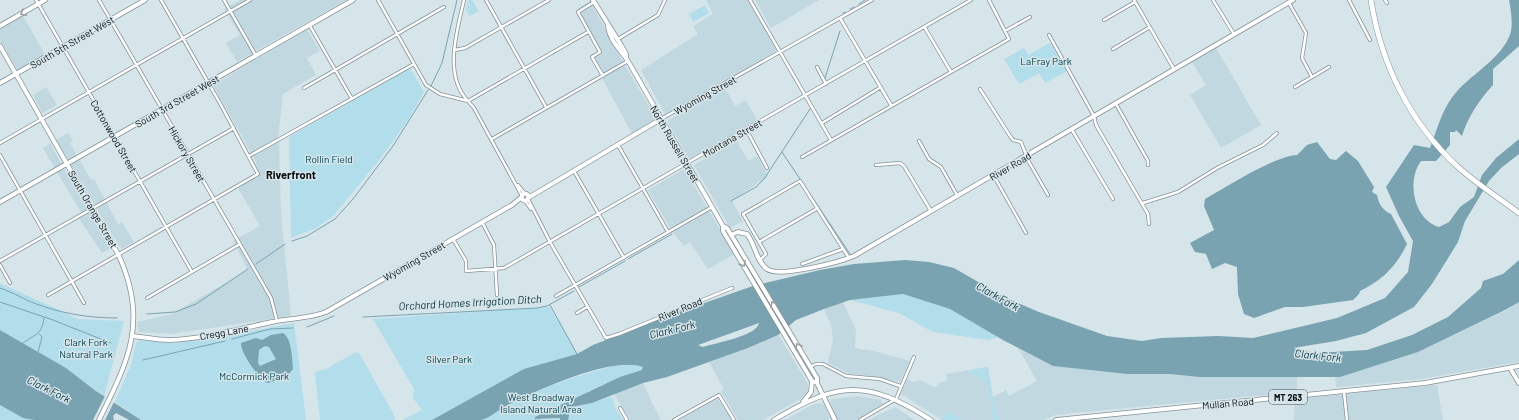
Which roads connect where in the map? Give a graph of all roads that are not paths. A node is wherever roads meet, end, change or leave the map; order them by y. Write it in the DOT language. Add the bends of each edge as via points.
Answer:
graph roads {
  1 [pos="45,0"];
  2 [pos="99,0"];
  3 [pos="145,0"];
  4 [pos="162,0"];
  5 [pos="224,0"];
  6 [pos="250,0"];
  7 [pos="351,0"];
  8 [pos="378,0"];
  9 [pos="464,0"];
  10 [pos="486,0"];
  11 [pos="549,0"];
  12 [pos="665,0"];
  13 [pos="750,0"];
  14 [pos="872,0"];
  15 [pos="971,0"];
  16 [pos="989,0"];
  17 [pos="1213,0"];
  18 [pos="1349,0"];
  19 [pos="1371,0"];
  20 [pos="1385,0"];
  21 [pos="594,1"];
  22 [pos="1135,1"];
  23 [pos="1291,1"];
  24 [pos="38,2"];
  25 [pos="1387,3"];
  26 [pos="444,7"];
  27 [pos="230,12"];
  28 [pos="1030,17"];
  29 [pos="840,18"];
  30 [pos="110,20"];
  31 [pos="1104,20"];
  32 [pos="0,26"];
  33 [pos="310,26"];
  34 [pos="608,27"];
  35 [pos="1150,27"];
  36 [pos="501,28"];
  37 [pos="925,28"];
  38 [pos="1005,31"];
  39 [pos="588,32"];
  40 [pos="397,34"];
  41 [pos="1234,34"];
  42 [pos="1050,35"];
  43 [pos="184,37"];
  44 [pos="618,39"];
  45 [pos="1370,40"];
  46 [pos="0,46"];
  47 [pos="63,47"];
  48 [pos="1113,49"];
  49 [pos="455,50"];
  50 [pos="781,52"];
  51 [pos="256,56"];
  52 [pos="627,60"];
  53 [pos="865,61"];
  54 [pos="414,64"];
  55 [pos="136,65"];
  56 [pos="817,67"];
  57 [pos="1329,67"];
  58 [pos="524,68"];
  59 [pos="1174,69"];
  60 [pos="336,70"];
  61 [pos="951,72"];
  62 [pos="17,74"];
  63 [pos="603,76"];
  64 [pos="1312,77"];
  65 [pos="209,82"];
  66 [pos="0,84"];
  67 [pos="826,84"];
  68 [pos="881,87"];
  69 [pos="1295,87"];
  70 [pos="304,88"];
  71 [pos="980,88"];
  72 [pos="89,92"];
  73 [pos="806,95"];
  74 [pos="352,99"];
  75 [pos="468,101"];
  76 [pos="1116,104"];
  77 [pos="891,105"];
  78 [pos="546,107"];
  79 [pos="161,109"];
  80 [pos="1094,116"];
  81 [pos="42,119"];
  82 [pos="661,119"];
  83 [pos="822,123"];
  84 [pos="234,128"];
  85 [pos="746,129"];
  86 [pos="1072,130"];
  87 [pos="1277,133"];
  88 [pos="115,136"];
  89 [pos="492,139"];
  90 [pos="831,140"];
  91 [pos="919,142"];
  92 [pos="0,143"];
  93 [pos="618,145"];
  94 [pos="187,154"];
  95 [pos="0,156"];
  96 [pos="249,156"];
  97 [pos="1028,156"];
  98 [pos="802,157"];
  99 [pos="67,164"];
  100 [pos="687,164"];
  101 [pos="876,165"];
  102 [pos="1148,165"];
  103 [pos="767,168"];
  104 [pos="574,170"];
  105 [pos="994,176"];
  106 [pos="140,181"];
  107 [pos="643,189"];
  108 [pos="20,190"];
  109 [pos="1048,195"];
  110 [pos="958,196"];
  111 [pos="525,197"];
  112 [pos="212,199"];
  113 [pos="1113,199"];
  114 [pos="0,202"];
  115 [pos="1142,203"];
  116 [pos="712,207"];
  117 [pos="92,208"];
  118 [pos="818,208"];
  119 [pos="931,212"];
  120 [pos="1519,213"];
  121 [pos="598,214"];
  122 [pos="482,222"];
  123 [pos="1150,224"];
  124 [pos="166,226"];
  125 [pos="723,226"];
  126 [pos="668,232"];
  127 [pos="1026,233"];
  128 [pos="46,235"];
  129 [pos="731,235"];
  130 [pos="453,238"];
  131 [pos="550,242"];
  132 [pos="759,242"];
  133 [pos="240,244"];
  134 [pos="843,249"];
  135 [pos="118,254"];
  136 [pos="624,258"];
  137 [pos="849,258"];
  138 [pos="760,260"];
  139 [pos="0,261"];
  140 [pos="802,264"];
  141 [pos="0,265"];
  142 [pos="496,269"];
  143 [pos="192,272"];
  144 [pos="71,280"];
  145 [pos="10,283"];
  146 [pos="575,286"];
  147 [pos="732,288"];
  148 [pos="48,295"];
  149 [pos="498,295"];
  150 [pos="556,296"];
  151 [pos="147,298"];
  152 [pos="84,303"];
  153 [pos="587,307"];
  154 [pos="577,313"];
  155 [pos="315,316"];
  156 [pos="277,321"];
  157 [pos="132,336"];
  158 [pos="914,356"];
  159 [pos="1519,366"];
  160 [pos="810,367"];
  161 [pos="1510,368"];
  162 [pos="812,381"];
  163 [pos="816,383"];
  164 [pos="1519,383"];
  165 [pos="900,386"];
  166 [pos="1344,392"];
  167 [pos="823,395"];
  168 [pos="896,399"];
  169 [pos="801,404"];
  170 [pos="620,408"];
  171 [pos="99,420"];
  172 [pos="627,420"];
  173 [pos="674,420"];
  174 [pos="734,420"];
  175 [pos="774,420"];
  176 [pos="835,420"];
  177 [pos="860,420"];
  178 [pos="931,420"];
  179 [pos="1056,420"];
  180 [pos="1346,420"];
  1 -- 24 [label="main road"];
  2 -- 30 [label="street, Hickory Street"];
  3 -- 30 [label="main road, South 5th Street West"];
  4 -- 43 [label="street"];
  5 -- 27 [label="street"];
  6 -- 27 [label="street"];
  7 -- 33 [label="main road, South 3rd Street West"];
  8 -- 40 [label="street"];
  9 -- 49 [label="street"];
  10 -- 36 [label="street"];
  11 -- 36 [label="street"];
  12 -- 44 [label="street" via="658,15"];
  13 -- 50 [label="street"];
  14 -- 29 [label="street, Wyoming Street"];
  15 -- 37 [label="street, Montana Street"];
  16 -- 38 [label="street"];
  17 -- 41 [label="street"];
  18 -- 45 [label="street"];
  19 -- 120 [label="highway" via="1389,69 1426,132 1458,167"];
  20 -- 25 [label="street"];
  21 -- 34 [label="main road"];
  21 -- 39 [label="street" via="578,12"];
  22 -- 31 [label="street"];
  22 -- 35 [label="street"];
  23 -- 41 [label="main road, River Road"];
  23 -- 64 [label="street" via="1306,33 1302,58"];
  24 -- 32 [label="main road, one-way"];
  24 -- 47 [label="street, Cottonwood Street"];
  26 -- 40 [label="street"];
  27 -- 43 [label="street"];
  27 -- 51 [label="street"];
  28 -- 38 [label="street"];
  29 -- 50 [label="street, Wyoming Street"];
  29 -- 53 [label="street"];
  30 -- 47 [label="main road, South 5th Street West"];
  30 -- 55 [label="street, Hickory Street"];
  33 -- 51 [label="main road, South 3rd Street West"];
  33 -- 60 [label="street"];
  34 -- 44 [label="main road"];
  34 -- 52 [label="main road" via="622,56"];
  35 -- 48 [label="street"];
  35 -- 59 [label="street"];
  36 -- 49 [label="street" via="465,48"];
  36 -- 58 [label="street"];
  37 -- 53 [label="street, Montana Street"];
  37 -- 61 [label="street"];
  38 -- 61 [label="street" via="1009,39"];
  39 -- 58 [label="street"];
  39 -- 63 [label="street" via="600,52 592,57"];
  40 -- 54 [label="street"];
  40 -- 60 [label="street"];
  41 -- 59 [label="main road, River Road"];
  42 -- 80 [label="street"];
  43 -- 55 [label="street"];
  43 -- 65 [label="street"];
  44 -- 52 [label="main road"];
  46 -- 62 [label="main road, South Orange Street"];
  47 -- 62 [label="main road, South 5th Street West"];
  47 -- 72 [label="street, Cottonwood Street"];
  49 -- 75 [label="street" via="456,80"];
  50 -- 73 [label="street"];
  50 -- 82 [label="street, Wyoming Street"];
  51 -- 65 [label="main road, South 3rd Street West"];
  52 -- 63 [label="street"];
  52 -- 82 [label="main road, North Russell Street"];
  53 -- 67 [label="street, Montana Street"];
  53 -- 68 [label="street"];
  54 -- 74 [label="street"];
  54 -- 75 [label="street" via="431,89"];
  55 -- 72 [label="street"];
  55 -- 79 [label="street, Hickory Street"];
  56 -- 67 [label="street"];
  57 -- 64 [label="street"];
  58 -- 75 [label="street"];
  58 -- 78 [label="street"];
  59 -- 76 [label="main road, River Road"];
  60 -- 70 [label="street"];
  60 -- 74 [label="street"];
  61 -- 77 [label="street"];
  62 -- 66 [label="main road, South 5th Street West"];
  62 -- 81 [label="main road, South Orange Street"];
  63 -- 78 [label="street"];
  64 -- 69 [label="street"];
  65 -- 79 [label="main road, South 3rd Street West"];
  65 -- 84 [label="street"];
  67 -- 73 [label="street, Montana Street"];
  68 -- 77 [label="street"];
  68 -- 83 [label="street"];
  71 -- 97 [label="street" via="1010,136 1013,140 1021,142"];
  72 -- 81 [label="street"];
  72 -- 88 [label="street, Cottonwood Street"];
  73 -- 83 [label="street"];
  73 -- 85 [label="street, Montana Street"];
  74 -- 96 [label="street"];
  75 -- 89 [label="street"];
  76 -- 80 [label="main road, River Road"];
  76 -- 102 [label="street"];
  77 -- 90 [label="street"];
  78 -- 89 [label="street"];
  79 -- 88 [label="main road, South 3rd Street West"];
  79 -- 94 [label="street, Hickory Street"];
  80 -- 86 [label="main road, River Road"];
  80 -- 115 [label="street" via="1096,126"];
  81 -- 92 [label="street"];
  81 -- 99 [label="main road, South Orange Street"];
  82 -- 93 [label="main road, Wyoming Street"];
  82 -- 100 [label="main road, North Russell Street"];
  83 -- 90 [label="street"];
  84 -- 94 [label="street"];
  84 -- 96 [label="street"];
  85 -- 100 [label="street, Montana Street"];
  85 -- 103 [label="street"];
  86 -- 97 [label="main road, River Road"];
  86 -- 113 [label="street"];
  87 -- 115 [label="street" via="1263,145 1217,168 1178,192"];
  88 -- 99 [label="main road, South 3rd Street West"];
  88 -- 106 [label="street, Cottonwood Street"];
  89 -- 111 [label="street"];
  90 -- 98 [label="street"];
  91 -- 110 [label="street" via="929,159 941,167"];
  93 -- 104 [label="main road, Wyoming Street"];
  93 -- 107 [label="street"];
  94 -- 106 [label="street"];
  94 -- 112 [label="street, Hickory Street"];
  95 -- 108 [label="street"];
  96 -- 112 [label="street" via="258,174"];
  97 -- 105 [label="main road, River Road"];
  97 -- 109 [label="street"];
  99 -- 108 [label="main road, South 3rd Street West"];
  99 -- 117 [label="main road, South Orange Street"];
  100 -- 107 [label="street, Montana Street"];
  100 -- 116 [label="main road, North Russell Street"];
  101 -- 119 [label="street" via="900,163 904,166"];
  104 -- 111 [label="main road, Wyoming Street"];
  104 -- 121 [label="street"];
  105 -- 110 [label="main road, River Road"];
  105 -- 127 [label="street"];
  106 -- 117 [label="street"];
  106 -- 124 [label="street, Cottonwood Street"];
  107 -- 121 [label="street, Montana Street"];
  107 -- 126 [label="street"];
  108 -- 114 [label="main road, South 3rd Street West"];
  108 -- 128 [label="street"];
  110 -- 119 [label="main road, River Road"];
  111 -- 122 [label="main road, Wyoming Street"];
  111 -- 131 [label="street"];
  112 -- 124 [label="street"];
  112 -- 133 [label="street, Hickory Street"];
  115 -- 123 [label="street"];
  116 -- 125 [label="main road, North Russell Street"];
  116 -- 126 [label="street"];
  117 -- 128 [label="street"];
  117 -- 135 [label="main road, South Orange Street"];
  118 -- 132 [label="street"];
  118 -- 132 [label="street" via="800,181 744,214"];
  118 -- 134 [label="street"];
  119 -- 137 [label="main road, River Road"];
  121 -- 131 [label="street, Montana Street"];
  121 -- 136 [label="street"];
  122 -- 130 [label="main road, Wyoming Street"];
  122 -- 142 [label="street" via="494,245"];
  124 -- 135 [label="street"];
  124 -- 143 [label="street, Cottonwood Street"];
  125 -- 129 [label="main road, North Russell Street"];
  125 -- 162 [label="main road, North Russell Street, one-way" via="723,231"];
  126 -- 136 [label="street"];
  128 -- 139 [label="street"];
  128 -- 144 [label="street"];
  129 -- 138 [label="main road, River Road" via="738,232 747,234"];
  160 -- 129 [label="main road, North Russell Street, one-way"];
  130 -- 142 [label="street, Montana Street" via="466,261 466,270"];
  130 -- 155 [label="main road, Wyoming Street"];
  131 -- 142 [label="street, Montana Street" via="510,266"];
  131 -- 146 [label="street"];
  132 -- 138 [label="street" via="766,254"];
  133 -- 143 [label="street"];
  133 -- 156 [label="street, Hickory Street" via="273,303"];
  134 -- 137 [label="street"];
  134 -- 140 [label="street"];
  135 -- 144 [label="street"];
  135 -- 157 [label="main road, South Orange Street" via="128,278 132,301"];
  136 -- 146 [label="street"];
  137 -- 138 [label="main road, River Road" via="784,272 770,271"];
  141 -- 145 [label="street"];
  142 -- 149 [label="street"];
  143 -- 151 [label="street"];
  144 -- 148 [label="street"];
  144 -- 152 [label="street"];
  146 -- 150 [label="street"];
  146 -- 153 [label="street"];
  147 -- 153 [label="street, River Road" via="606,338"];
  153 -- 154 [label="street"];
  155 -- 156 [label="main road, Cregg Lane"];
  156 -- 157 [label="main road, Cregg Lane" via="179,339"];
  157 -- 171 [label="main road, South Orange Street" via="128,357"];
  158 -- 165 [label="street"];
  159 -- 161 [label="main road, Mullan Road / MT 263"];
  160 -- 163 [label="main road, North Russell Street" via="817,378"];
  160 -- 165 [label="street" via="823,364 846,376 880,379"];
  161 -- 164 [label="main road"];
  161 -- 166 [label="main road, Mullan Road / MT 263" via="1433,382"];
  162 -- 163 [label="main road"];
  162 -- 169 [label="main road" via="811,392"];
  163 -- 167 [label="main road, North Russell Street"];
  165 -- 168 [label="street"];
  166 -- 179 [label="main road, Mullan Road / MT 263"];
  166 -- 180 [label="street"];
  167 -- 168 [label="main road" via="861,390"];
  167 -- 169 [label="main road"];
  167 -- 176 [label="main road, North Russell Street"];
  168 -- 177 [label="street"];
  168 -- 178 [label="main road"];
  169 -- 175 [label="main road"];
  170 -- 172 [label="street"];
  173 -- 174 [label="street" via="719,395"];
}
